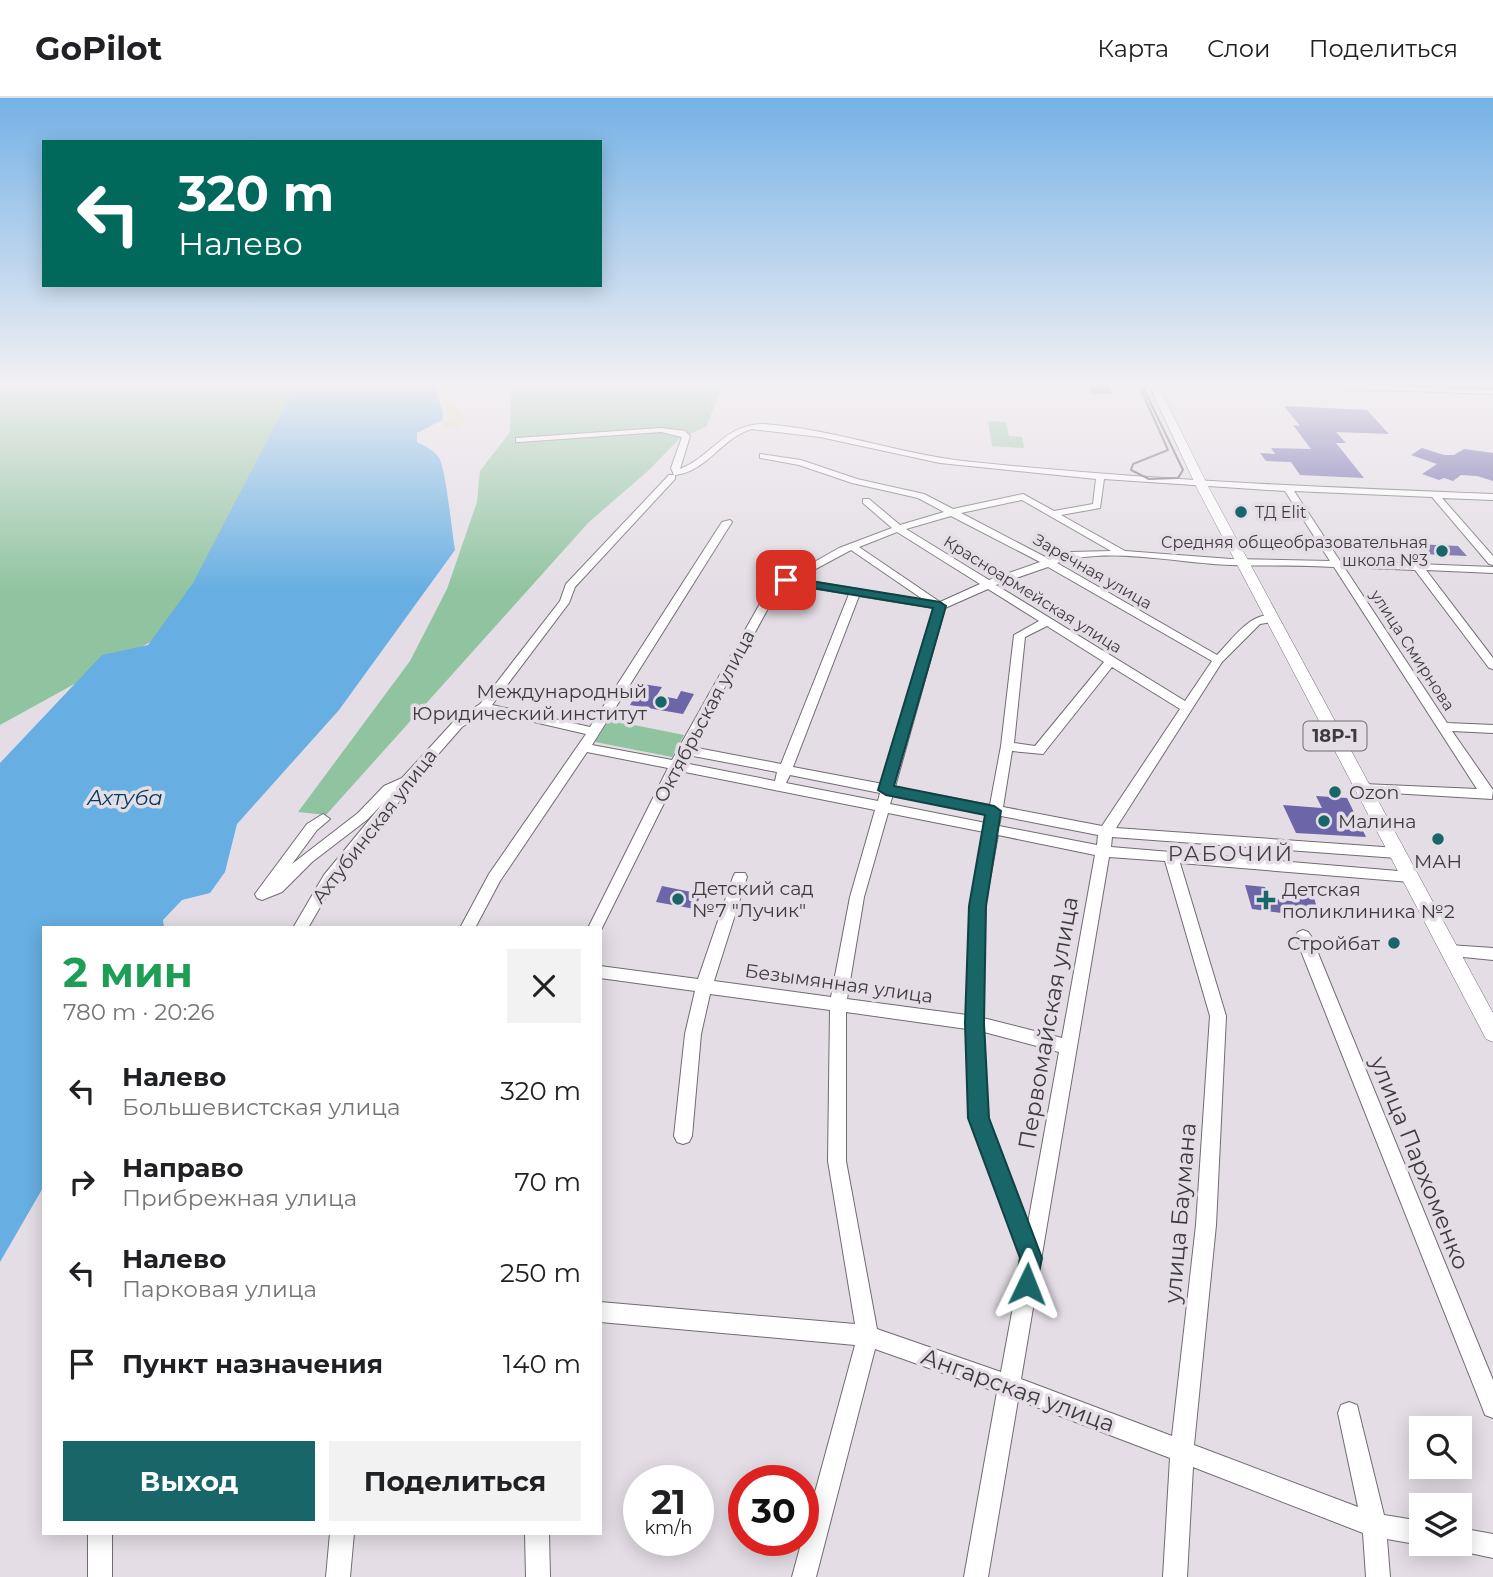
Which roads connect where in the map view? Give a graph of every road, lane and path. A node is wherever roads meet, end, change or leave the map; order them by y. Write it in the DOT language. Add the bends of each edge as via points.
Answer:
graph roads {
  1 [pos="680,452"];
  2 [pos="715,452"];
  3 [pos="905,452"];
  4 [pos="1187,452"];
  5 [pos="763,456"];
  6 [pos="674,475"];
  7 [pos="1095,478"];
  8 [pos="1203,485"];
  9 [pos="1288,489"];
  10 [pos="1434,494"];
  11 [pos="1493,497"];
  12 [pos="866,501"];
  13 [pos="951,510"];
  14 [pos="1055,513"];
  15 [pos="727,522"];
  16 [pos="899,528"];
  17 [pos="853,547"];
  18 [pos="1124,554"];
  19 [pos="1242,561"];
  20 [pos="1047,562"];
  21 [pos="1493,562"];
  22 [pos="1337,563"];
  23 [pos="1418,567"];
  24 [pos="1493,570"];
  25 [pos="786,580"];
  26 [pos="989,584"];
  27 [pos="855,592"];
  28 [pos="940,606"];
  29 [pos="1273,619"];
  30 [pos="1047,621"];
  31 [pos="1218,660"];
  32 [pos="1111,661"];
  33 [pos="1493,666"];
  34 [pos="484,707"];
  35 [pos="1187,708"];
  36 [pos="1444,727"];
  37 [pos="1493,730"];
  38 [pos="593,732"];
  39 [pos="1007,746"];
  40 [pos="584,747"];
  41 [pos="684,750"];
  42 [pos="676,765"];
  43 [pos="784,771"];
  44 [pos="408,779"];
  45 [pos="778,787"];
  46 [pos="1363,788"];
  47 [pos="886,790"];
  48 [pos="1490,794"];
  49 [pos="881,807"];
  50 [pos="994,811"];
  51 [pos="323,818"];
  52 [pos="990,828"];
  53 [pos="1107,832"];
  54 [pos="1102,851"];
  55 [pos="1397,853"];
  56 [pos="1171,858"];
  57 [pos="740,877"];
  58 [pos="1410,877"];
  59 [pos="301,926"];
  60 [pos="468,926"];
  61 [pos="596,926"];
  62 [pos="1303,936"];
  63 [pos="1449,951"];
  64 [pos="1493,954"];
  65 [pos="602,972"];
  66 [pos="705,986"];
  67 [pos="838,1004"];
  68 [pos="975,1023"];
  69 [pos="1493,1033"];
  70 [pos="1070,1048"];
  71 [pos="683,1136"];
  72 [pos="1031,1258"];
  73 [pos="602,1312"];
  74 [pos="868,1336"];
  75 [pos="1008,1385"];
  76 [pos="1493,1407"];
  77 [pos="1349,1413"];
  78 [pos="1182,1451"];
  79 [pos="1374,1525"];
  80 [pos="1409,1531"];
  81 [pos="100,1535"];
  82 [pos="342,1535"];
  83 [pos="537,1535"];
  84 [pos="1472,1542"];
  85 [pos="1493,1546"];
  86 [pos="100,1577"];
  87 [pos="338,1577"];
  88 [pos="538,1577"];
  89 [pos="804,1577"];
  90 [pos="976,1577"];
  91 [pos="1175,1577"];
  92 [pos="1378,1577"];
  1 -- 6 [label="street, Ахтубинская улица"];
  2 -- 6 [label="street"];
  3 -- 7 [label="street" via="955,463"];
  4 -- 8 [label="main road, 18Р-1"];
  5 -- 13 [label="street, Заречная улица" via="921,496"];
  6 -- 34 [label="street, Ахтубинская улица" via="570,586 565,601"];
  7 -- 8 [label="street"];
  7 -- 14 [label="street" via="1097,506"];
  8 -- 9 [label="street"];
  8 -- 19 [label="main road, 18Р-1"];
  9 -- 10 [label="street"];
  9 -- 22 [label="street, улица Смирнова"];
  10 -- 11 [label="street"];
  10 -- 21 [label="street"];
  12 -- 16 [label="street, Красноармейская улица"];
  13 -- 14 [label="street, Октябрьская улица" via="1023,496"];
  13 -- 16 [label="street, Октябрьская улица"];
  13 -- 20 [label="street, Заречная улица"];
  14 -- 18 [label="street, Октябрьская улица"];
  15 -- 38 [label="street"];
  16 -- 17 [label="street, Октябрьская улица"];
  16 -- 26 [label="street, Красноармейская улица"];
  17 -- 25 [label="street, Октябрьская улица"];
  17 -- 28 [label="street"];
  18 -- 19 [label="street"];
  18 -- 20 [label="street" via="1071,555"];
  19 -- 22 [label="street"];
  19 -- 29 [label="main road, 18Р-1"];
  20 -- 26 [label="street"];
  20 -- 31 [label="street, Заречная улица"];
  22 -- 23 [label="street"];
  22 -- 36 [label="street, улица Смирнова"];
  23 -- 24 [label="street"];
  23 -- 33 [label="street"];
  25 -- 27 [label="street"];
  25 -- 41 [label="street, Октябрьская улица" via="779,579"];
  26 -- 28 [label="street"];
  26 -- 30 [label="street, Красноармейская улица"];
  27 -- 28 [label="street"];
  27 -- 43 [label="street"];
  28 -- 47 [label="street"];
  29 -- 31 [label="street, Первомайская улица" via="1257,621"];
  29 -- 46 [label="main road, 18Р-1"];
  30 -- 32 [label="street, Красноармейская улица"];
  30 -- 39 [label="street" via="1020,635"];
  31 -- 35 [label="street, Первомайская улица"];
  32 -- 35 [label="street, Красноармейская улица"];
  32 -- 39 [label="street" via="1038,751"];
  34 -- 38 [label="street"];
  34 -- 44 [label="street, Ахтубинская улица" via="458,724"];
  35 -- 53 [label="street, Первомайская улица"];
  36 -- 37 [label="street"];
  36 -- 48 [label="street, улица Смирнова"];
  38 -- 40 [label="street"];
  39 -- 50 [label="street"];
  40 -- 42 [label="street"];
  40 -- 60 [label="street" via="494,878"];
  41 -- 42 [label="street, Октябрьская улица"];
  41 -- 43 [label="street"];
  42 -- 45 [label="street"];
  42 -- 61 [label="street, Октябрьская улица"];
  43 -- 45 [label="street"];
  43 -- 47 [label="street"];
  44 -- 51 [label="street" via="389,789 277,888 262,894"];
  44 -- 59 [label="street, Ахтубинская улица" via="329,879"];
  45 -- 49 [label="street"];
  46 -- 48 [label="street"];
  46 -- 55 [label="main road, 18Р-1"];
  47 -- 49 [label="street"];
  47 -- 50 [label="street"];
  49 -- 52 [label="street"];
  49 -- 67 [label="street" via="857,897"];
  50 -- 52 [label="street"];
  50 -- 53 [label="street"];
  52 -- 54 [label="street"];
  52 -- 68 [label="street" via="978,906"];
  53 -- 54 [label="street, Первомайская улица"];
  53 -- 55 [label="street"];
  54 -- 56 [label="street"];
  54 -- 70 [label="street, Первомайская улица"];
  55 -- 58 [label="main road, 18Р-1"];
  56 -- 58 [label="street"];
  56 -- 78 [label="street, улица Баумана" via="1218,1016 1206,1225"];
  57 -- 66 [label="street"];
  58 -- 63 [label="main road, 18Р-1"];
  62 -- 76 [label="street, улица Пархоменко"];
  63 -- 64 [label="street"];
  63 -- 69 [label="main road, 18Р-1"];
  65 -- 66 [label="street, Безымянная улица"];
  66 -- 67 [label="street, Безымянная улица"];
  66 -- 71 [label="street" via="693,1034"];
  67 -- 68 [label="street, Безымянная улица"];
  67 -- 74 [label="street" via="837,1161"];
  68 -- 70 [label="street, Безымянная улица"];
  68 -- 72 [label="street" via="979,1118"];
  70 -- 72 [label="street, Первомайская улица"];
  72 -- 75 [label="street, Первомайская улица"];
  73 -- 74 [label="street, Ангарская улица"];
  74 -- 75 [label="street, Ангарская улица"];
  74 -- 89 [label="street"];
  75 -- 78 [label="street, Ангарская улица"];
  75 -- 90 [label="street, Первомайская улица"];
  77 -- 79 [label="street"];
  78 -- 79 [label="street, Ангарская улица"];
  78 -- 91 [label="street, улица Баумана"];
  79 -- 80 [label="street, Ангарская улица"];
  79 -- 92 [label="street"];
  81 -- 86 [label="street"];
  82 -- 87 [label="street"];
  83 -- 88 [label="street"];
  84 -- 85 [label="street"];
}
